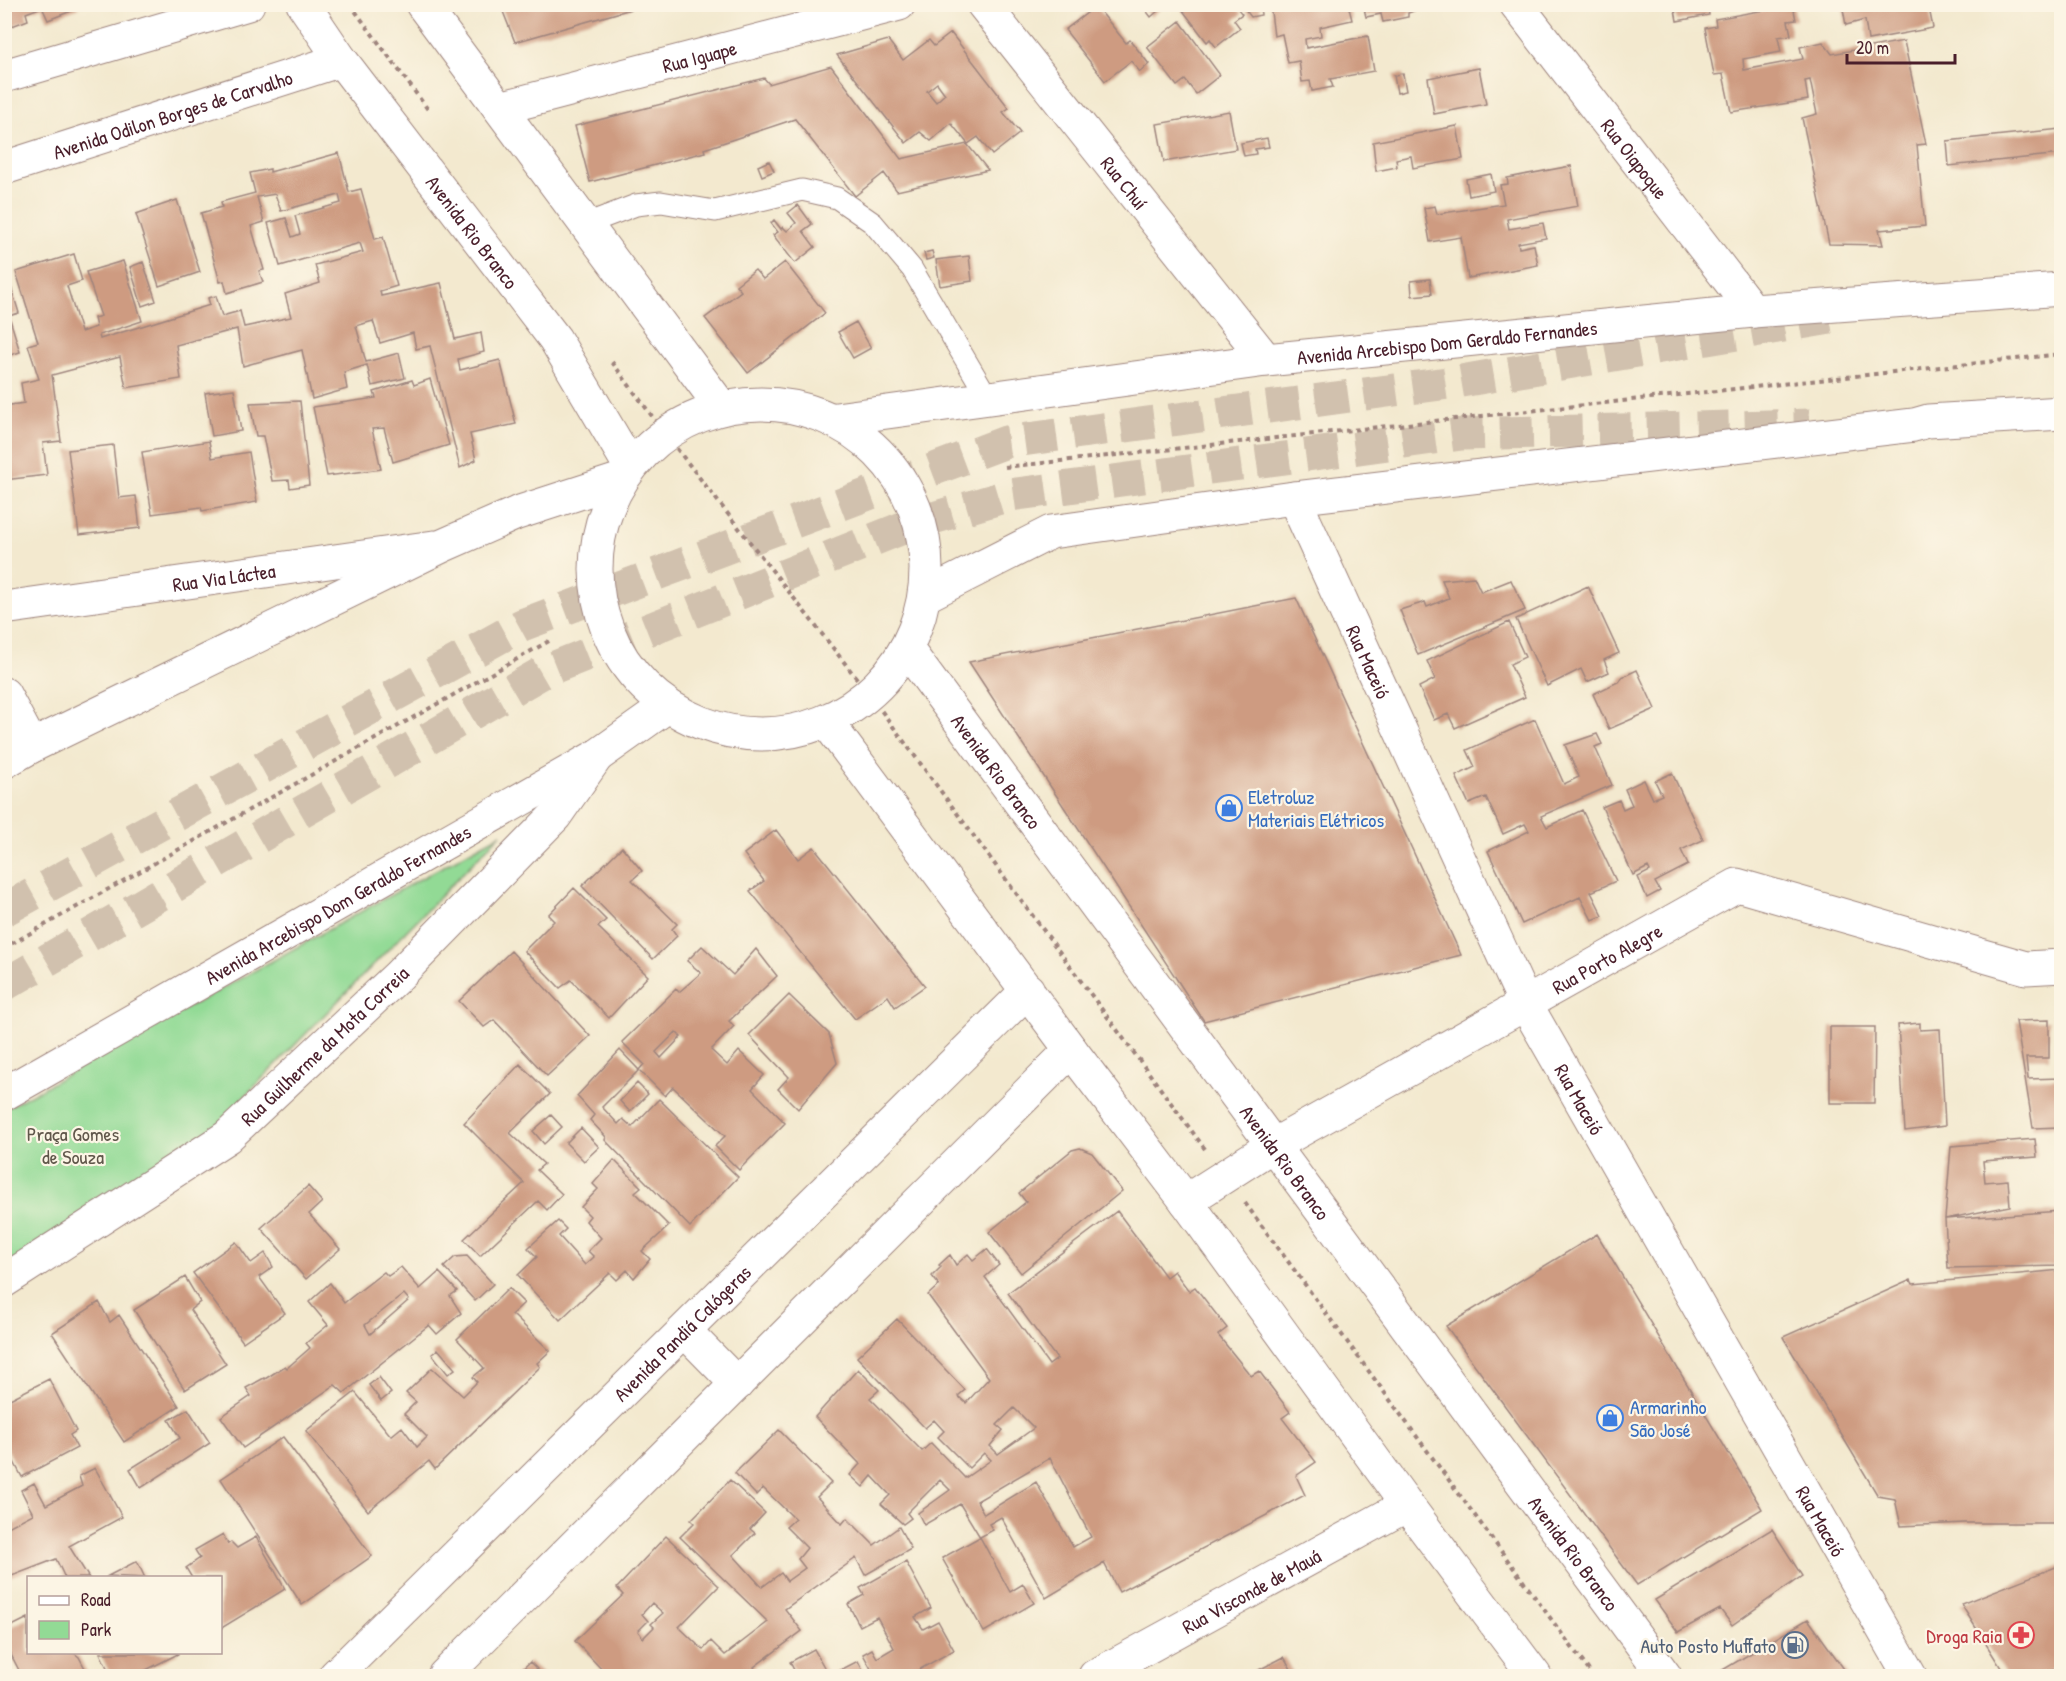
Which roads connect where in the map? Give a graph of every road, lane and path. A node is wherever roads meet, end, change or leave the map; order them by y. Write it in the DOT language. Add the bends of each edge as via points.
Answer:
graph roads {
  1 [pos="248,4"];
  2 [pos="303,4"];
  3 [pos="350,4"];
  4 [pos="422,4"];
  5 [pos="899,4"];
  6 [pos="983,4"];
  7 [pos="1516,4"];
  8 [pos="341,60"];
  9 [pos="4,76"];
  10 [pos="500,108"];
  11 [pos="434,119"];
  12 [pos="4,168"];
  13 [pos="586,224"];
  14 [pos="2061,289"];
  15 [pos="1753,311"];
  16 [pos="2061,354"];
  17 [pos="610,358"];
  18 [pos="1266,360"];
  19 [pos="988,398"];
  20 [pos="722,408"];
  21 [pos="2061,413"];
  22 [pos="836,419"];
  23 [pos="666,435"];
  24 [pos="1005,467"];
  25 [pos="626,473"];
  26 [pos="1294,498"];
  27 [pos="442,546"];
  28 [pos="925,596"];
  29 [pos="4,608"];
  30 [pos="549,641"];
  31 [pos="906,648"];
  32 [pos="4,694"];
  33 [pos="869,694"];
  34 [pos="666,707"];
  35 [pos="827,722"];
  36 [pos="18,754"];
  37 [pos="597,756"];
  38 [pos="4,948"];
  39 [pos="2061,966"];
  40 [pos="1028,990"];
  41 [pos="1525,1003"];
  42 [pos="1071,1050"];
  43 [pos="4,1094"];
  44 [pos="1272,1146"];
  45 [pos="1225,1176"];
  46 [pos="1186,1201"];
  47 [pos="4,1281"];
  48 [pos="685,1331"];
  49 [pos="737,1384"];
  50 [pos="1407,1504"];
  51 [pos="344,1667"];
  52 [pos="315,1677"];
  53 [pos="444,1677"];
  54 [pos="1095,1677"];
  55 [pos="1535,1677"];
  56 [pos="1593,1677"];
  57 [pos="1665,1677"];
  58 [pos="1910,1677"];
  1 -- 9 [label="main road"];
  2 -- 8 [label="main road, Avenida Rio Branco"];
  3 -- 11 [label="path"];
  4 -- 10 [label="main road"];
  5 -- 10 [label="main road, Rua Iguape"];
  6 -- 18 [label="main road, Rua Chuí"];
  7 -- 15 [label="main road, Rua Oiapoque"];
  8 -- 12 [label="main road, Avenida Odilon Borges de Carvalho"];
  8 -- 25 [label="main road, Avenida Rio Branco" via="555,339"];
  10 -- 13 [label="main road"];
  13 -- 19 [label="lane" via="636,205 661,202 715,211 802,190 837,198 873,223 912,269"];
  13 -- 20 [label="main road"];
  14 -- 15 [label="main road, Avenida Arcebispo Dom Geraldo Fernandes"];
  15 -- 18 [label="main road, Avenida Arcebispo Dom Geraldo Fernandes"];
  16 -- 24 [label="path"];
  17 -- 23 [label="path"];
  18 -- 19 [label="main road, Avenida Arcebispo Dom Geraldo Fernandes"];
  19 -- 22 [label="main road, Avenida Arcebispo Dom Geraldo Fernandes"];
  20 -- 22 [label="main road" via="776,404"];
  20 -- 23 [label="main road"];
  21 -- 26 [label="main road" via="1928,421"];
  22 -- 28 [label="main road" via="874,447 907,490 925,541"];
  23 -- 25 [label="main road"];
  23 -- 33 [label="path"];
  25 -- 27 [label="main road" via="517,513"];
  25 -- 34 [label="main road" via="611,498 594,567 602,621 626,669"];
  26 -- 28 [label="main road" via="1051,532"];
  26 -- 41 [label="main road, Rua Maceió"];
  27 -- 29 [label="main road, Rua Via Láctea"];
  27 -- 36 [label="main road"];
  28 -- 31 [label="main road"];
  30 -- 38 [label="path"];
  31 -- 33 [label="main road"];
  31 -- 44 [label="main road, Avenida Rio Branco"];
  32 -- 36 [label="main road"];
  33 -- 35 [label="main road"];
  33 -- 45 [label="path"];
  34 -- 35 [label="main road" via="717,730 772,735"];
  34 -- 37 [label="main road, Avenida Arcebispo Dom Geraldo Fernandes"];
  35 -- 40 [label="main road"];
  37 -- 43 [label="main road, Avenida Arcebispo Dom Geraldo Fernandes"];
  37 -- 47 [label="main road, Rua Guilherme da Mota Correia" via="555,816 398,976 227,1137"];
  39 -- 41 [label="main road, Rua Porto Alegre" via="2026,968 1737,885"];
  40 -- 42 [label="main road"];
  40 -- 48 [label="main road, Avenida Pandiá Calógeras"];
  41 -- 44 [label="main road, Rua Porto Alegre"];
  41 -- 58 [label="main road, Rua Maceió"];
  42 -- 46 [label="main road"];
  42 -- 49 [label="main road"];
  44 -- 45 [label="main road, Rua Porto Alegre"];
  44 -- 57 [label="main road, Avenida Rio Branco"];
  45 -- 46 [label="main road, Rua Porto Alegre"];
  45 -- 56 [label="path"];
  46 -- 50 [label="main road"];
  48 -- 49 [label="main road"];
  48 -- 51 [label="main road, Avenida Pandiá Calógeras"];
  49 -- 53 [label="main road"];
  50 -- 54 [label="main road, Rua Visconde de Mauá"];
  50 -- 55 [label="main road"];
  51 -- 52 [label="main road, Avenida Pandiá Calógeras"];
}
